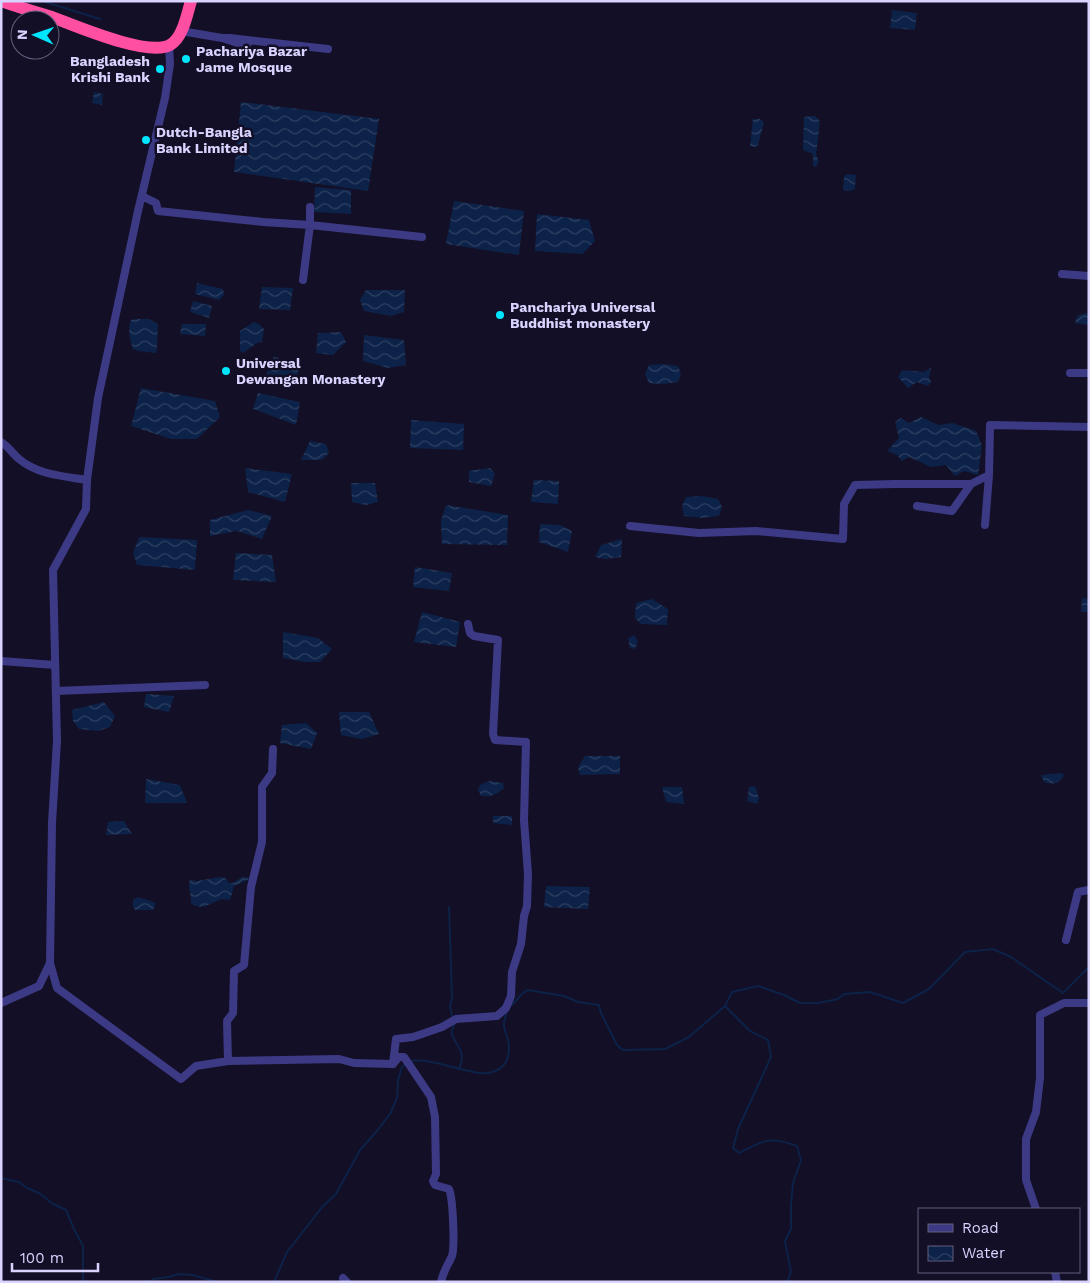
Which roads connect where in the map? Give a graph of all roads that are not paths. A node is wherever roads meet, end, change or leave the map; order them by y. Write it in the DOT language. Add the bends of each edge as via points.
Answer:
graph roads {
  1 [pos="191,1"];
  2 [pos="1,2"];
  3 [pos="180,32"];
  4 [pos="222,38"];
  5 [pos="170,45"];
  6 [pos="247,46"];
  7 [pos="328,49"];
  8 [pos="142,196"];
  9 [pos="310,207"];
  10 [pos="310,225"];
  11 [pos="422,237"];
  12 [pos="1062,274"];
  13 [pos="1089,276"];
  14 [pos="303,280"];
  15 [pos="1070,372"];
  16 [pos="1089,373"];
  17 [pos="1089,427"];
  18 [pos="1,442"];
  19 [pos="989,475"];
  20 [pos="87,480"];
  21 [pos="971,484"];
  22 [pos="917,506"];
  23 [pos="985,525"];
  24 [pos="630,526"];
  25 [pos="468,624"];
  26 [pos="1,661"];
  27 [pos="55,664"];
  28 [pos="205,685"];
  29 [pos="56,691"];
  30 [pos="273,749"];
  31 [pos="1089,890"];
  32 [pos="1066,940"];
  33 [pos="50,963"];
  34 [pos="1,1003"];
  35 [pos="1089,1003"];
  36 [pos="228,1061"];
  37 [pos="393,1064"];
  38 [pos="1036,1208"];
  39 [pos="441,1282"];
  1 -- 3 [label="highway"];
  2 -- 5 [label="highway" via="120,41 154,48"];
  3 -- 4 [label="street"];
  3 -- 5 [label="highway"];
  4 -- 6 [label="street"];
  4 -- 7 [label="street"];
  5 -- 8 [label="street" via="165,98"];
  8 -- 10 [label="street" via="156,203 158,212"];
  8 -- 20 [label="street" via="98,398"];
  9 -- 10 [label="street"];
  10 -- 11 [label="street"];
  10 -- 14 [label="street"];
  12 -- 13 [label="street"];
  15 -- 16 [label="street"];
  17 -- 19 [label="street" via="990,425"];
  18 -- 20 [label="street" via="35,470"];
  19 -- 21 [label="street"];
  19 -- 23 [label="street"];
  20 -- 27 [label="street" via="86,509 53,570"];
  21 -- 22 [label="street" via="952,511"];
  21 -- 24 [label="street" via="855,485 844,504 843,539 756,531 699,533"];
  25 -- 37 [label="street" via="474,636 498,640 492,734 495,740 526,742 524,820 528,892 521,944 506,1008 497,1016 456,1019 413,1037 396,1038"];
  26 -- 27 [label="street"];
  27 -- 29 [label="street"];
  28 -- 29 [label="street"];
  29 -- 33 [label="street"];
  30 -- 36 [label="street" via="272,773 262,787 262,842 251,887 244,966 234,971 233,1013 227,1021"];
  31 -- 32 [label="street" via="1078,892"];
  33 -- 34 [label="street" via="39,986"];
  33 -- 36 [label="street" via="56,988 181,1079 196,1066"];
  35 -- 38 [label="street" via="1064,1003 1040,1015 1040,1078 1036,1112 1026,1139 1026,1180"];
  36 -- 37 [label="street" via="339,1059 354,1063"];
  37 -- 39 [label="street" via="399,1057 404,1057 431,1097 435,1117 436,1174 433,1181 452,1194 452,1255"];
}
